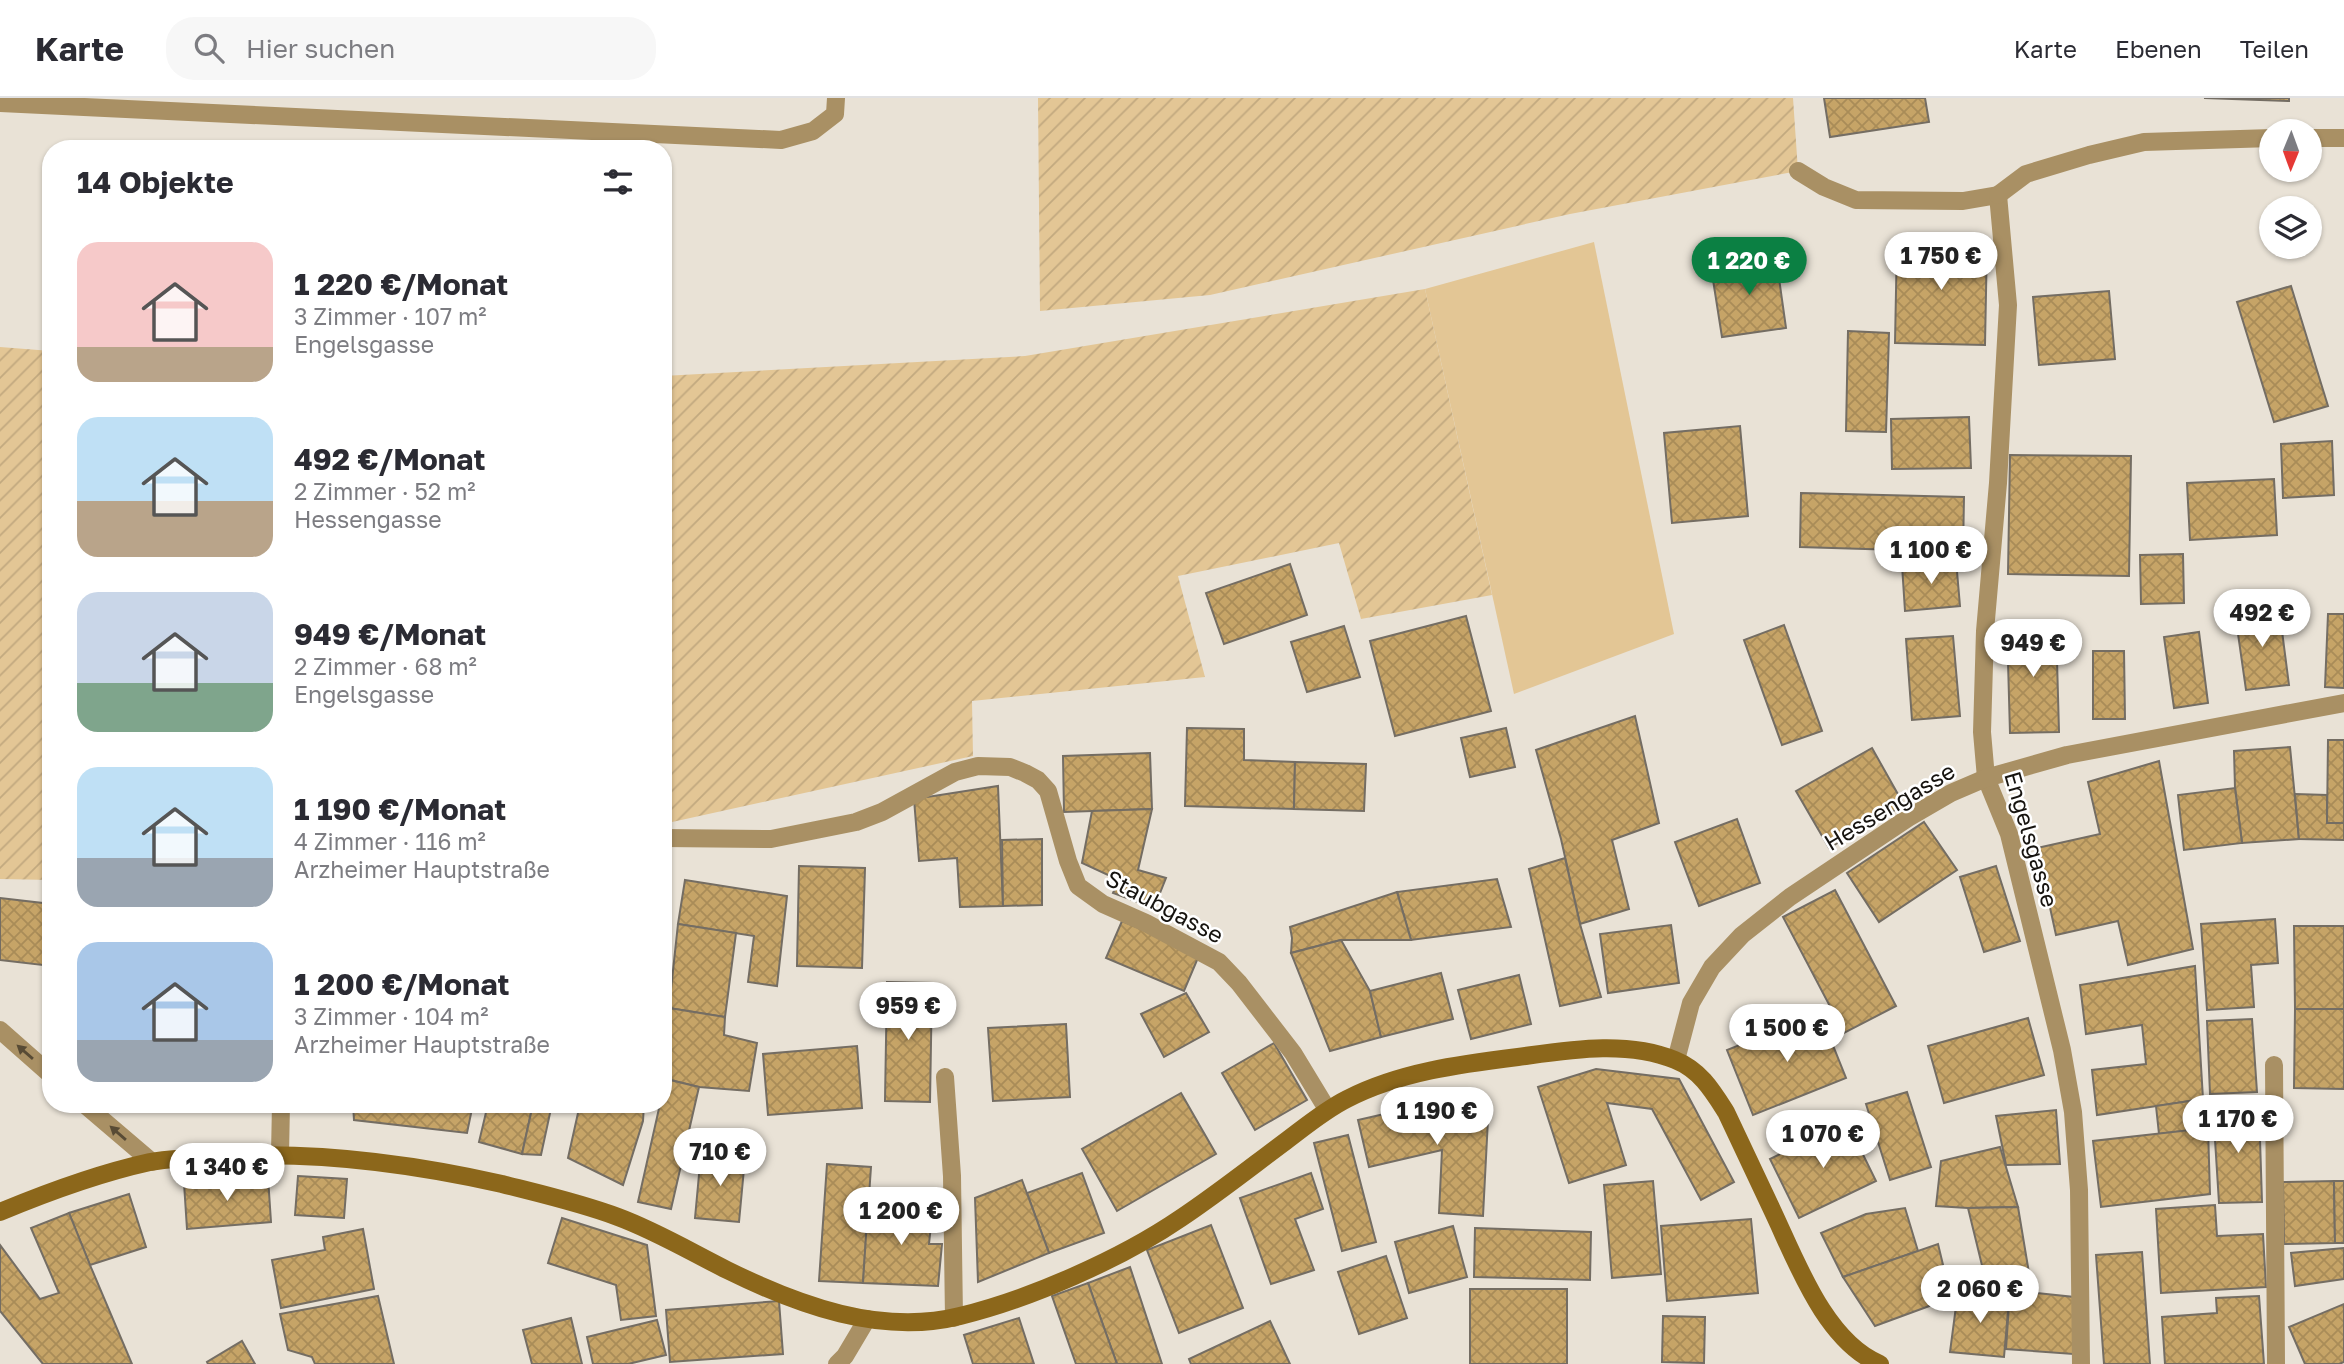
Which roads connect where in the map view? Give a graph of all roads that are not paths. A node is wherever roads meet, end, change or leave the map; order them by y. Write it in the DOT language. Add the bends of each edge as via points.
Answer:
graph roads {
  1 [pos="836,98"];
  2 [pos="0,103"];
  3 [pos="2259,138"];
  4 [pos="2322,138"];
  5 [pos="2344,138"];
  6 [pos="1798,171"];
  7 [pos="1998,195"];
  8 [pos="2344,703"];
  9 [pos="1986,778"];
  10 [pos="672,838"];
  11 [pos="0,1030"];
  12 [pos="1676,1060"];
  13 [pos="2274,1065"];
  14 [pos="42,1067"];
  15 [pos="945,1077"];
  16 [pos="1328,1110"];
  17 [pos="95,1113"];
  18 [pos="281,1113"];
  19 [pos="280,1154"];
  20 [pos="152,1162"];
  21 [pos="0,1212"];
  22 [pos="954,1318"];
  23 [pos="867,1319"];
  24 [pos="837,1364"];
  25 [pos="1880,1364"];
  26 [pos="2081,1364"];
  27 [pos="2276,1364"];
  1 -- 2 [label="street" via="835,114 813,131 781,140"];
  3 -- 7 [label="street" via="2144,142 2026,174"];
  4 -- 5 [label="street"];
  6 -- 7 [label="street" via="1856,200 1963,201"];
  7 -- 9 [label="street, Engelsgasse" via="2008,305 1985,631 1982,732"];
  8 -- 9 [label="street, Hessengasse" via="2067,755"];
  9 -- 12 [label="street, Hessengasse" via="1908,818 1742,935 1712,967 1691,1003"];
  9 -- 26 [label="street, Engelsgasse" via="2009,834 2073,1112 2079,1190"];
  10 -- 16 [label="street, Staubgasse" via="771,839 856,822 966,769 978,766 1025,772 1048,791 1078,886 1103,904 1219,962 1293,1053"];
  14 -- 11 [label="street, one-way"];
  12 -- 16 [label="street" via="1635,1050 1588,1048 1469,1063 1373,1086"];
  12 -- 25 [label="street" via="1708,1083 1726,1112 1828,1318 1859,1352"];
  13 -- 27 [label="street"];
  15 -- 22 [label="street"];
  16 -- 22 [label="street" via="1144,1241 1040,1289"];
  20 -- 17 [label="street, one-way"];
  18 -- 19 [label="street"];
  19 -- 20 [label="street"];
  19 -- 23 [label="street" via="405,1164 588,1207 644,1227 767,1288"];
  20 -- 21 [label="street"];
  22 -- 23 [label="street"];
  23 -- 24 [label="street"];
}
